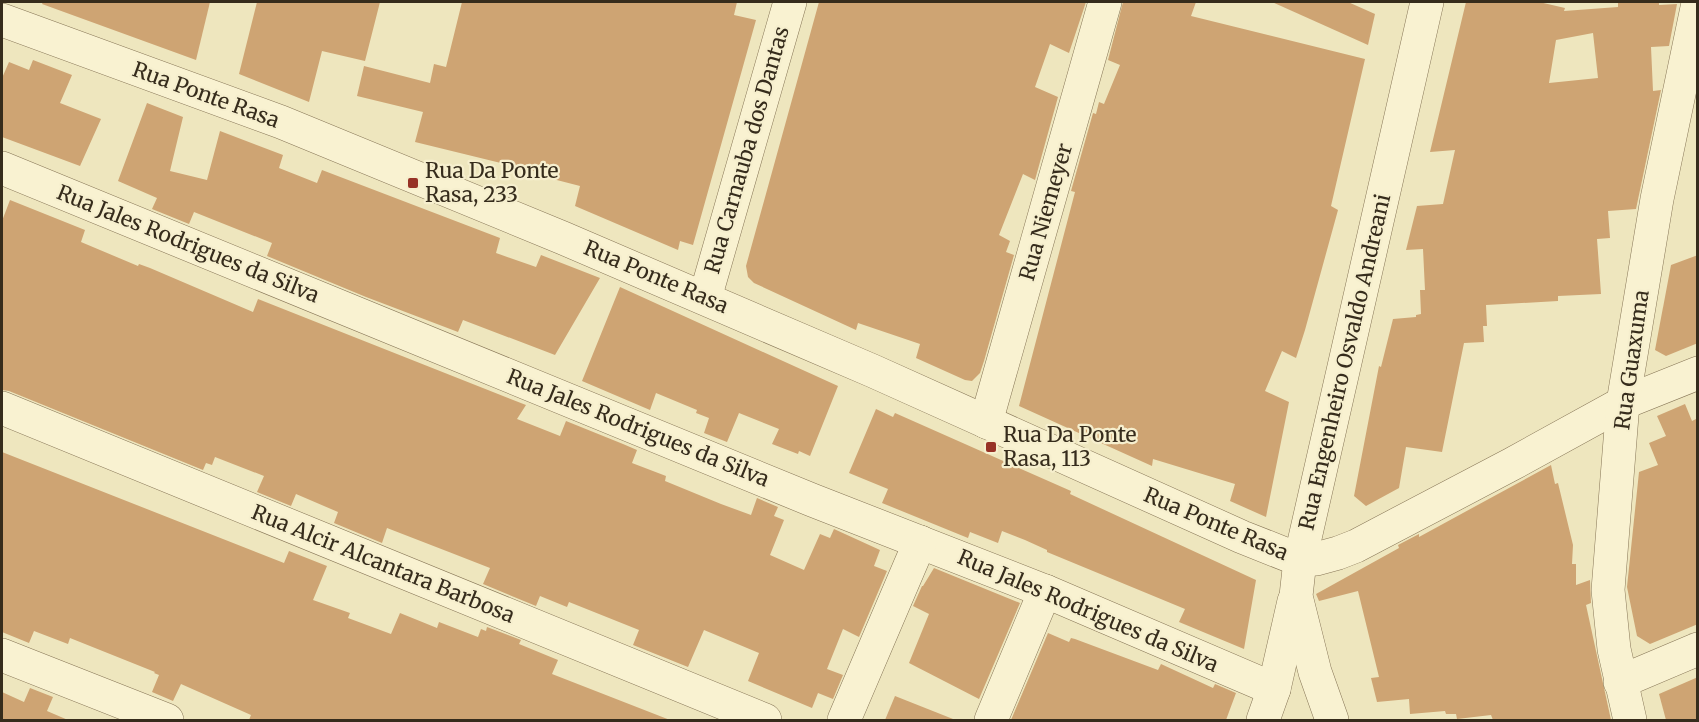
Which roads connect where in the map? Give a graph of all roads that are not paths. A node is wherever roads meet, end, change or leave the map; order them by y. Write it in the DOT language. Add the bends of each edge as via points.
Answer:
graph roads {
  1 [pos="790,2"];
  2 [pos="1105,2"];
  3 [pos="1427,2"];
  4 [pos="1698,3"];
  5 [pos="2,21"];
  6 [pos="2,168"];
  7 [pos="705,298"];
  8 [pos="1698,373"];
  9 [pos="1623,402"];
  10 [pos="2,408"];
  11 [pos="986,422"];
  12 [pos="920,542"];
  13 [pos="1300,560"];
  14 [pos="1046,591"];
  15 [pos="1296,596"];
  16 [pos="1698,649"];
  17 [pos="2,654"];
  18 [pos="1620,682"];
  19 [pos="1274,689"];
  20 [pos="167,720"];
  21 [pos="765,720"];
  22 [pos="844,720"];
  23 [pos="991,720"];
  24 [pos="1263,720"];
  25 [pos="1332,720"];
  26 [pos="1630,720"];
  1 -- 7 [label="street, Rua Carnauba dos Dantas"];
  2 -- 11 [label="street, Rua Niemeyer"];
  3 -- 13 [label="street, Rua Engenheiro Osvaldo Andreani"];
  4 -- 9 [label="street, Rua Guaxuma"];
  5 -- 7 [label="street, Rua Ponte Rasa" via="281,122"];
  6 -- 12 [label="street, Rua Jales Rodrigues da Silva"];
  7 -- 11 [label="street, Rua Ponte Rasa"];
  8 -- 9 [label="street"];
  9 -- 13 [label="street" via="1356,546"];
  9 -- 18 [label="street, Rua Guaxuma" via="1608,590"];
  10 -- 21 [label="street, Rua Alcir Alcantara Barbosa"];
  11 -- 13 [label="street, Rua Ponte Rasa"];
  12 -- 14 [label="street, Rua Jales Rodrigues da Silva"];
  12 -- 22 [label="street"];
  13 -- 15 [label="street, Rua Engenheiro Osvaldo Andreani"];
  14 -- 19 [label="street, Rua Jales Rodrigues da Silva"];
  14 -- 23 [label="street"];
  15 -- 19 [label="street"];
  15 -- 25 [label="street, Rua Engenheiro Osvaldo Andreani"];
  16 -- 18 [label="street"];
  17 -- 20 [label="street"];
  18 -- 26 [label="street, Rua Guaxuma"];
  19 -- 24 [label="street"];
}
